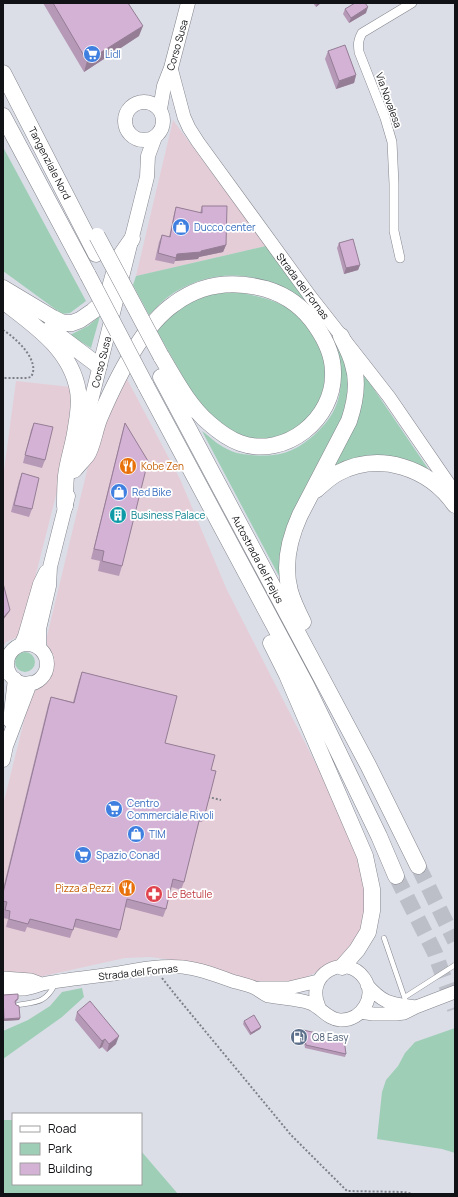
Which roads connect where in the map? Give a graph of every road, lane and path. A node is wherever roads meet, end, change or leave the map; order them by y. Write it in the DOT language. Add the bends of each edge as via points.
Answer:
graph roads {
  1 [pos="188,3"];
  2 [pos="412,3"];
  3 [pos="172,68"];
  4 [pos="3,73"];
  5 [pos="164,86"];
  6 [pos="145,102"];
  7 [pos="160,109"];
  8 [pos="3,116"];
  9 [pos="3,134"];
  10 [pos="155,137"];
  11 [pos="137,139"];
  12 [pos="148,156"];
  13 [pos="42,189"];
  14 [pos="69,200"];
  15 [pos="132,239"];
  16 [pos="96,254"];
  17 [pos="400,258"];
  18 [pos="88,275"];
  19 [pos="3,288"];
  20 [pos="3,292"];
  21 [pos="3,301"];
  22 [pos="3,330"];
  23 [pos="341,336"];
  24 [pos="158,360"];
  25 [pos="100,366"];
  26 [pos="3,378"];
  27 [pos="74,470"];
  28 [pos="455,493"];
  29 [pos="309,496"];
  30 [pos="455,505"];
  31 [pos="65,506"];
  32 [pos="50,566"];
  33 [pos="250,581"];
  34 [pos="39,648"];
  35 [pos="12,652"];
  36 [pos="10,676"];
  37 [pos="30,683"];
  38 [pos="6,746"];
  39 [pos="3,760"];
  40 [pos="368,765"];
  41 [pos="208,797"];
  42 [pos="221,800"];
  43 [pos="418,866"];
  44 [pos="396,876"];
  45 [pos="384,938"];
  46 [pos="455,965"];
  47 [pos="342,967"];
  48 [pos="154,968"];
  49 [pos="3,978"];
  50 [pos="27,980"];
  51 [pos="318,982"];
  52 [pos="56,983"];
  53 [pos="3,984"];
  54 [pos="42,984"];
  55 [pos="367,985"];
  56 [pos="254,988"];
  57 [pos="3,990"];
  58 [pos="455,992"];
  59 [pos="409,1003"];
  60 [pos="18,1005"];
  61 [pos="320,1007"];
  62 [pos="361,1012"];
  63 [pos="413,1194"];
  1 -- 3 [label="main road, Corso Susa"];
  2 -- 17 [label="street, Via Novalesa" via="362,33 358,44 392,142 394,231"];
  3 -- 5 [label="main road, Corso Susa"];
  3 -- 23 [label="street, Strada del Fornas" via="179,102 189,128"];
  4 -- 14 [label="highway, Tangenziale Nord"];
  5 -- 6 [label="main road, Corso Susa"];
  5 -- 7 [label="main road, Corso Susa"];
  6 -- 7 [label="main road"];
  6 -- 11 [label="main road" via="131,107 126,116 125,124 128,131"];
  7 -- 10 [label="main road" via="163,127"];
  8 -- 13 [label="highway, Tangenziale Nord"];
  9 -- 13 [label="highway" via="20,167"];
  10 -- 11 [label="main road" via="150,140"];
  10 -- 12 [label="main road, Corso Susa"];
  11 -- 12 [label="main road"];
  12 -- 15 [label="main road, Corso Susa" via="147,177"];
  13 -- 18 [label="highway, Tangenziale Nord"];
  14 -- 16 [label="highway, Tangenziale Nord"];
  14 -- 24 [label="highway, bridge" via="88,219"];
  15 -- 19 [label="highway" via="118,260 104,301 94,312 80,320 72,323 53,318"];
  15 -- 25 [label="main road, Corso Susa"];
  16 -- 24 [label="highway, Autostrada del Frejus"];
  18 -- 33 [label="highway, Autostrada del Frejus, bridge"];
  20 -- 25 [label="highway"];
  21 -- 31 [label="highway" via="38,327 54,343 72,371 78,391 78,413 66,475"];
  22 -- 26 [label="path" via="11,335 32,359 34,373 27,378"];
  23 -- 28 [label="street, Strada del Fornas" via="388,397"];
  23 -- 29 [label="highway" via="356,379 354,407"];
  24 -- 27 [label="highway" via="208,423 240,443 255,446 287,442 302,433 315,422 325,408 331,391 333,372 329,352 312,319 299,306 275,293 253,286 220,284 203,289 173,304 150,326 108,398 87,454"];
  24 -- 40 [label="highway, Autostrada del Frejus"];
  25 -- 27 [label="main road, Corso Susa"];
  27 -- 31 [label="main road, Corso Susa"];
  29 -- 30 [label="highway" via="338,473 350,468 380,463 409,469 425,476 438,485"];
  29 -- 40 [label="highway" via="289,546 287,563 290,591 358,729"];
  31 -- 32 [label="main road, Corso Susa"];
  32 -- 34 [label="main road, Corso Susa" via="49,586 39,629"];
  32 -- 35 [label="main road, Corso Susa" via="40,584 25,636"];
  33 -- 44 [label="highway, Autostrada del Frejus" via="306,685"];
  33 -- 47 [label="highway" via="260,620 287,675 365,856 372,889 372,911 368,932"];
  34 -- 35 [label="main road" via="32,645"];
  34 -- 37 [label="main road" via="47,661 46,669 40,678"];
  35 -- 36 [label="main road" via="8,662"];
  36 -- 37 [label="main road" via="22,683"];
  36 -- 38 [label="main road"];
  37 -- 38 [label="main road"];
  38 -- 39 [label="main road"];
  40 -- 43 [label="highway, Autostrada del Frejus"];
  41 -- 42 [label="path"];
  45 -- 59 [label="lane"];
  46 -- 59 [label="lane"];
  47 -- 51 [label="street" via="328,971"];
  47 -- 55 [label="street" via="358,972 364,977"];
  48 -- 52 [label="street, Strada del Fornas"];
  48 -- 56 [label="street, Strada del Fornas" via="169,966 201,970"];
  48 -- 63 [label="path" via="291,1135 347,1191"];
  49 -- 50 [label="street, Strada del Fornas"];
  50 -- 53 [label="lane"];
  50 -- 54 [label="street, Strada del Fornas"];
  51 -- 56 [label="street, Strada del Fornas" via="289,988"];
  51 -- 61 [label="street" via="316,995"];
  52 -- 54 [label="street, Strada del Fornas"];
  52 -- 60 [label="lane" via="41,1001"];
  54 -- 57 [label="street, Strada del Fornas"];
  55 -- 59 [label="street" via="386,1001 394,1004"];
  55 -- 62 [label="street" via="368,1000"];
  56 -- 61 [label="street, Strada del Fornas" via="267,996 300,1000"];
  58 -- 59 [label="street"];
  59 -- 62 [label="street" via="404,1013"];
  61 -- 62 [label="street" via="325,1014 339,1020 347,1020"];
}
